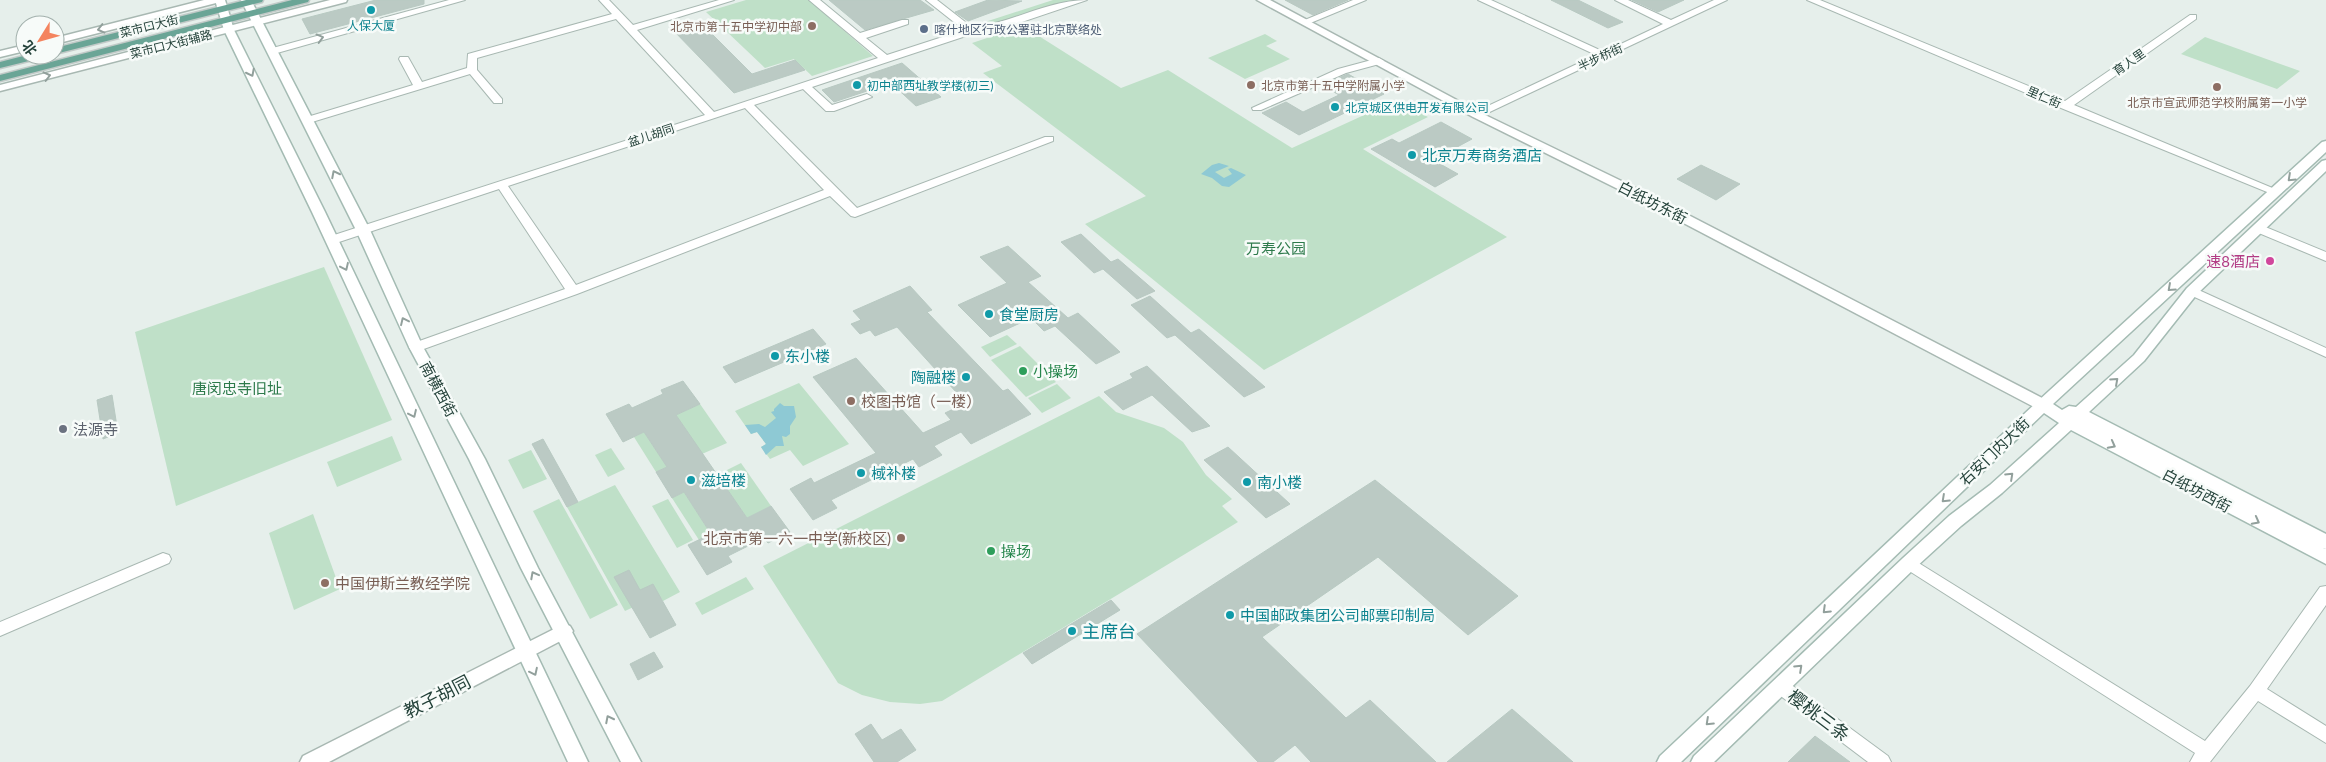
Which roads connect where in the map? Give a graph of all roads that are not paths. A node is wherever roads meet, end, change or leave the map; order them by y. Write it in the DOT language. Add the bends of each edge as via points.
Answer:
graph roads {
  1 [pos="304,0"];
  2 [pos="342,0"];
  3 [pos="460,0"];
  4 [pos="604,0"];
  5 [pos="729,0"];
  6 [pos="814,0"];
  7 [pos="931,0"];
  8 [pos="1054,0"];
  9 [pos="1082,0"];
  10 [pos="1262,0"];
  11 [pos="1361,0"];
  12 [pos="1482,0"];
  13 [pos="1620,0"];
  14 [pos="1722,0"];
  15 [pos="1812,0"];
  16 [pos="251,1"];
  17 [pos="220,3"];
  18 [pos="619,15"];
  19 [pos="256,17"];
  20 [pos="2193,17"];
  21 [pos="905,22"];
  22 [pos="1305,22"];
  23 [pos="1671,24"];
  24 [pos="227,25"];
  25 [pos="631,30"];
  26 [pos="971,31"];
  27 [pos="858,37"];
  28 [pos="65,38"];
  29 [pos="65,48"];
  30 [pos="15,50"];
  31 [pos="273,51"];
  32 [pos="0,54"];
  33 [pos="1603,55"];
  34 [pos="404,59"];
  35 [pos="885,59"];
  36 [pos="15,61"];
  37 [pos="1379,61"];
  38 [pos="0,65"];
  39 [pos="472,70"];
  40 [pos="0,78"];
  41 [pos="804,85"];
  42 [pos="419,86"];
  43 [pos="0,88"];
  44 [pos="866,97"];
  45 [pos="498,101"];
  46 [pos="746,104"];
  47 [pos="2066,106"];
  48 [pos="1257,108"];
  49 [pos="711,115"];
  50 [pos="1477,115"];
  51 [pos="308,120"];
  52 [pos="1049,139"];
  53 [pos="2326,145"];
  54 [pos="2326,164"];
  55 [pos="501,184"];
  56 [pos="832,191"];
  57 [pos="2276,192"];
  58 [pos="2258,228"];
  59 [pos="363,230"];
  60 [pos="332,240"];
  61 [pos="2326,257"];
  62 [pos="573,291"];
  63 [pos="2192,291"];
  64 [pos="416,347"];
  65 [pos="2326,353"];
  66 [pos="2043,405"];
  67 [pos="2074,418"];
  68 [pos="2326,542"];
  69 [pos="2326,557"];
  70 [pos="163,560"];
  71 [pos="1909,563"];
  72 [pos="2326,592"];
  73 [pos="0,629"];
  74 [pos="564,631"];
  75 [pos="524,651"];
  76 [pos="1762,672"];
  77 [pos="1780,686"];
  78 [pos="2256,692"];
  79 [pos="2326,735"];
  80 [pos="2204,757"];
  81 [pos="310,762"];
  82 [pos="578,762"];
  83 [pos="631,762"];
  84 [pos="1667,762"];
  85 [pos="1701,762"];
  86 [pos="1882,762"];
  1 -- 19 [label="main road"];
  2 -- 19 [label="main road, 菜市口大街辅路"];
  31 -- 3 [label="street, one-way"];
  4 -- 18 [label="street"];
  5 -- 25 [label="street"];
  6 -- 27 [label="street"];
  7 -- 26 [label="street"];
  8 -- 26 [label="street, 盆儿胡同" via="988,21"];
  9 -- 26 [label="street, 盆儿胡同" via="995,28"];
  10 -- 22 [label="main road, 白纸坊东街"];
  11 -- 22 [label="street"];
  12 -- 33 [label="street"];
  13 -- 23 [label="street"];
  14 -- 23 [label="street, 半步桥街"];
  15 -- 47 [label="street, 里仁街"];
  16 -- 17 [label="main road, 菜市口大街"];
  16 -- 19 [label="main road, 南横西街"];
  17 -- 24 [label="main road"];
  17 -- 28 [label="main road, one-way"];
  17 -- 29 [label="main road, 菜市口大街"];
  18 -- 25 [label="street"];
  18 -- 39 [label="street" via="472,56"];
  19 -- 24 [label="main road, 菜市口大街辅路"];
  19 -- 31 [label="main road, 南横西街"];
  20 -- 47 [label="street, 育人里"];
  21 -- 27 [label="street"];
  22 -- 37 [label="main road, 白纸坊东街"];
  23 -- 33 [label="street, 半步桥街"];
  24 -- 40 [label="main road, 菜市口大街"];
  43 -- 24 [label="main road, 菜市口大街辅路, one-way"];
  24 -- 60 [label="main road, one-way"];
  25 -- 49 [label="street"];
  26 -- 35 [label="street, 盆儿胡同"];
  27 -- 35 [label="street"];
  30 -- 32 [label="main road"];
  31 -- 51 [label="main road, 南横西街"];
  33 -- 50 [label="street, 半步桥街"];
  34 -- 42 [label="street"];
  35 -- 41 [label="street, 盆儿胡同"];
  36 -- 38 [label="main road"];
  37 -- 48 [label="street" via="1342,71"];
  37 -- 50 [label="main road, 白纸坊东街"];
  39 -- 42 [label="street"];
  39 -- 45 [label="street"];
  41 -- 44 [label="street" via="830,109"];
  41 -- 46 [label="street, 盆儿胡同"];
  42 -- 51 [label="street"];
  46 -- 49 [label="street, 盆儿胡同"];
  46 -- 56 [label="street"];
  47 -- 57 [label="street, 里仁街"];
  49 -- 55 [label="street, 盆儿胡同"];
  50 -- 66 [label="main road, 白纸坊东街" via="1636,193"];
  59 -- 51 [label="main road, 南横西街, one-way"];
  52 -- 56 [label="street" via="855,213"];
  53 -- 57 [label="main road, 右安门内大街, one-way"];
  54 -- 58 [label="main road, 右安门内大街"];
  55 -- 59 [label="street, 盆儿胡同"];
  55 -- 62 [label="street"];
  56 -- 62 [label="street"];
  57 -- 66 [label="main road, 右安门内大街, one-way"];
  58 -- 61 [label="street"];
  58 -- 63 [label="main road, 右安门内大街"];
  59 -- 60 [label="street, 盆儿胡同"];
  64 -- 59 [label="main road, 南横西街, one-way"];
  60 -- 75 [label="main road, one-way"];
  62 -- 64 [label="street"];
  63 -- 65 [label="street"];
  67 -- 63 [label="main road, 右安门内大街, one-way" via="2140,358"];
  74 -- 64 [label="main road, 南横西街, one-way"];
  66 -- 67 [label="main road, 白纸坊东街"];
  66 -- 76 [label="main road, 右安门内大街, one-way"];
  67 -- 68 [label="main road, 白纸坊西街"];
  67 -- 69 [label="main road, 白纸坊西街, one-way"];
  71 -- 67 [label="main road, 右安门内大街, one-way"];
  70 -- 73 [label="street"];
  77 -- 71 [label="main road, 右安门内大街, one-way"];
  71 -- 80 [label="street"];
  72 -- 78 [label="street"];
  74 -- 75 [label="main road, 教子胡同"];
  83 -- 74 [label="main road, 南横西街, one-way"];
  75 -- 81 [label="main road, 教子胡同"];
  75 -- 82 [label="main road, one-way"];
  76 -- 77 [label="main road"];
  76 -- 84 [label="main road, 右安门内大街, one-way"];
  77 -- 85 [label="main road, 右安门内大街"];
  77 -- 86 [label="street, 樱桃三条"];
  78 -- 79 [label="street"];
  78 -- 80 [label="street"];
}
